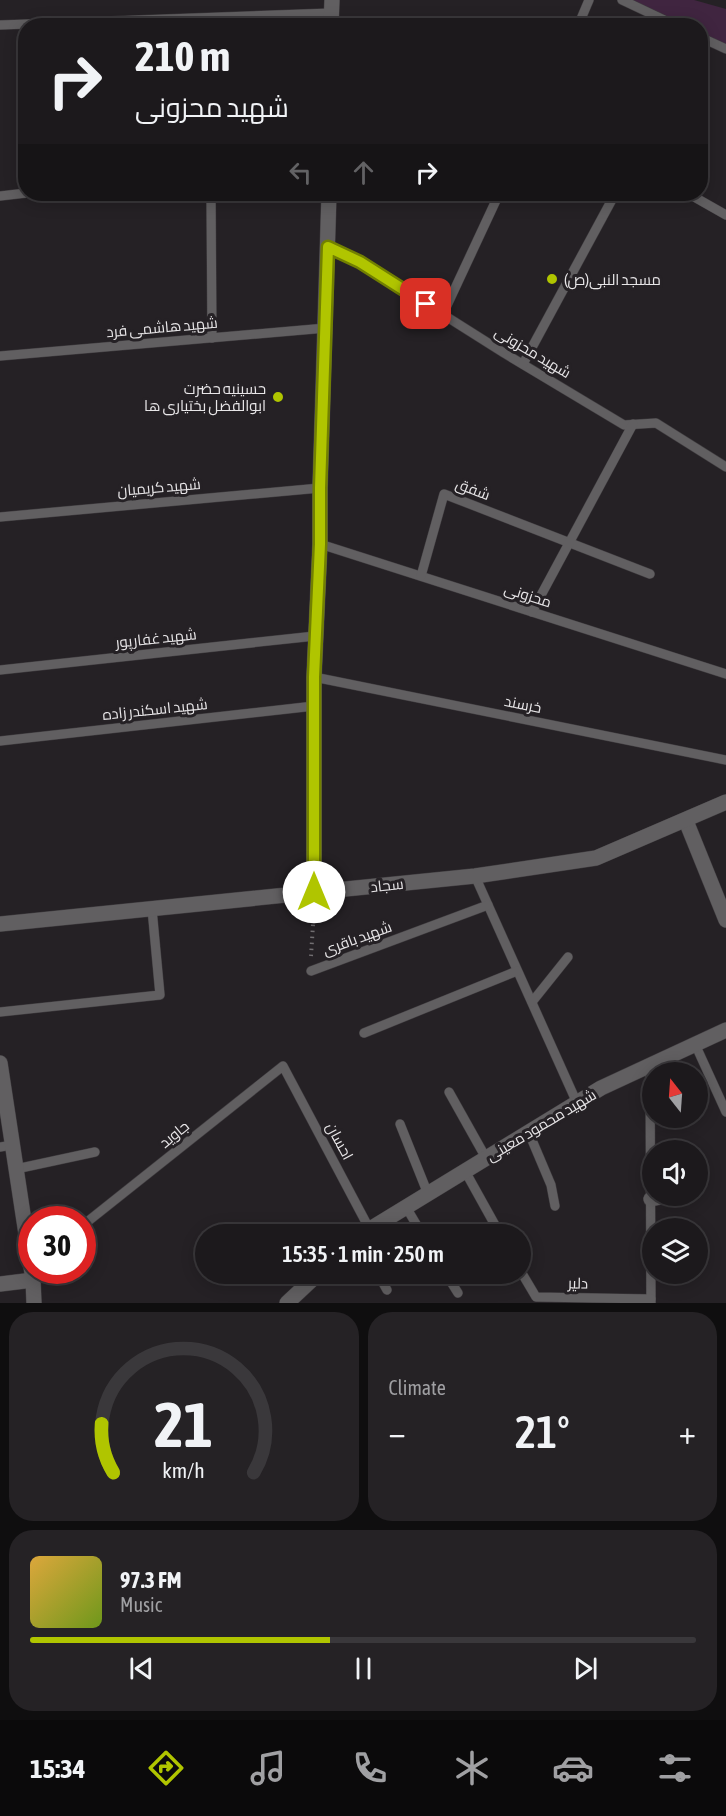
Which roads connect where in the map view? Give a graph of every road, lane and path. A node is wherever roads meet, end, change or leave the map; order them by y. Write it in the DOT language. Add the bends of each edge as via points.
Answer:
graph roads {
  1 [pos="590,0"];
  2 [pos="622,0"];
  3 [pos="332,13"];
  4 [pos="255,18"];
  5 [pos="582,18"];
  6 [pos="659,18"];
  7 [pos="0,24"];
  8 [pos="18,24"];
  9 [pos="708,41"];
  10 [pos="726,49"];
  11 [pos="18,194"];
  12 [pos="0,196"];
  13 [pos="212,201"];
  14 [pos="329,201"];
  15 [pos="496,201"];
  16 [pos="611,201"];
  17 [pos="701,201"];
  18 [pos="726,215"];
  19 [pos="328,247"];
  20 [pos="443,314"];
  21 [pos="326,328"];
  22 [pos="212,338"];
  23 [pos="0,356"];
  24 [pos="523,364"];
  25 [pos="633,424"];
  26 [pos="726,467"];
  27 [pos="320,488"];
  28 [pos="0,517"];
  29 [pos="570,543"];
  30 [pos="320,544"];
  31 [pos="650,574"];
  32 [pos="421,576"];
  33 [pos="532,612"];
  34 [pos="315,636"];
  35 [pos="0,670"];
  36 [pos="726,674"];
  37 [pos="314,677"];
  38 [pos="314,706"];
  39 [pos="0,741"];
  40 [pos="725,758"];
  41 [pos="726,802"];
  42 [pos="686,821"];
  43 [pos="475,876"];
  44 [pos="314,892"];
  45 [pos="488,905"];
  46 [pos="152,909"];
  47 [pos="726,920"];
  48 [pos="0,924"];
  49 [pos="568,957"];
  50 [pos="310,971"];
  51 [pos="517,971"];
  52 [pos="532,1002"];
  53 [pos="0,1012"];
  54 [pos="726,1030"];
  55 [pos="364,1033"];
  56 [pos="695,1044"];
  57 [pos="656,1062"];
  58 [pos="283,1066"];
  59 [pos="642,1069"];
  60 [pos="1,1072"];
  61 [pos="449,1092"];
  62 [pos="577,1103"];
  63 [pos="726,1112"];
  64 [pos="400,1124"];
  65 [pos="529,1133"];
  66 [pos="6,1146"];
  67 [pos="95,1152"];
  68 [pos="486,1158"];
  69 [pos="16,1169"];
  70 [pos="465,1171"];
  71 [pos="428,1194"];
  72 [pos="22,1206"];
  73 [pos="555,1206"];
  74 [pos="657,1206"];
  75 [pos="406,1207"];
  76 [pos="96,1215"];
  77 [pos="362,1224"];
  78 [pos="379,1224"];
  79 [pos="416,1224"];
  80 [pos="494,1224"];
  81 [pos="18,1277"];
  82 [pos="0,1284"];
  83 [pos="33,1284"];
  84 [pos="307,1284"];
  85 [pos="384,1284"];
  86 [pos="452,1284"];
  87 [pos="528,1284"];
  88 [pos="387,1290"];
  89 [pos="458,1293"];
  90 [pos="651,1301"];
  91 [pos="34,1303"];
  92 [pos="287,1303"];
  1 -- 5 [label="lane"];
  2 -- 6 [label="lane"];
  3 -- 4 [label="lane"];
  7 -- 8 [label="lane"];
  9 -- 10 [label="lane"];
  11 -- 12 [label="lane"];
  13 -- 22 [label="lane"];
  14 -- 19 [label="street"];
  15 -- 20 [label="lane"];
  16 -- 24 [label="lane"];
  17 -- 18 [label="lane"];
  19 -- 20 [label="lane, شهید محزونی" via="360,262"];
  19 -- 21 [label="street"];
  20 -- 24 [label="lane, شهید محزونی"];
  21 -- 22 [label="lane, شهید هاشمی فرد"];
  21 -- 27 [label="street"];
  22 -- 23 [label="lane, شهید هاشمی فرد"];
  24 -- 25 [label="lane, شهید محزونی" via="624,425"];
  25 -- 26 [label="lane, شهید محزونی" via="656,423"];
  25 -- 29 [label="lane"];
  27 -- 28 [label="lane, شهید کریمیان"];
  27 -- 30 [label="street"];
  29 -- 31 [label="lane"];
  29 -- 32 [label="lane, شفق" via="444,494"];
  29 -- 33 [label="lane"];
  30 -- 32 [label="lane, محزونی"];
  30 -- 34 [label="street"];
  32 -- 33 [label="lane, محزونی"];
  33 -- 36 [label="lane, محزونی"];
  34 -- 35 [label="lane, شهید غفارپور"];
  34 -- 37 [label="street"];
  37 -- 38 [label="street"];
  37 -- 40 [label="lane, خرسند"];
  38 -- 39 [label="lane, شهید اسکندر زاده"];
  38 -- 44 [label="street"];
  41 -- 42 [label="street, سجاد"];
  42 -- 43 [label="street, سجاد" via="596,858"];
  42 -- 47 [label="street"];
  43 -- 44 [label="street, سجاد"];
  43 -- 45 [label="lane"];
  44 -- 46 [label="street, سجاد"];
  44 -- 50 [label="path, شهید باقری"];
  45 -- 50 [label="lane, شهید باقری"];
  45 -- 51 [label="lane"];
  46 -- 48 [label="street, سجاد"];
  46 -- 53 [label="lane" via="160,995"];
  49 -- 52 [label="lane"];
  51 -- 52 [label="lane"];
  51 -- 55 [label="lane"];
  52 -- 62 [label="lane"];
  54 -- 56 [label="street, شهید محمود معینی"];
  56 -- 57 [label="street, شهید محمود معینی"];
  56 -- 63 [label="lane"];
  58 -- 76 [label="lane, جاوید"];
  58 -- 77 [label="lane, احسان"];
  59 -- 62 [label="street, شهید محمود معینی"];
  60 -- 66 [label="street"];
  61 -- 68 [label="lane"];
  62 -- 65 [label="street, شهید محمود معینی"];
  64 -- 71 [label="lane"];
  65 -- 68 [label="street, شهید محمود معینی"];
  65 -- 73 [label="lane" via="551,1185"];
  66 -- 69 [label="street"];
  67 -- 69 [label="lane"];
  68 -- 70 [label="street, شهید محمود معینی"];
  69 -- 72 [label="street"];
  70 -- 71 [label="street, شهید محمود معینی"];
  70 -- 80 [label="lane"];
  71 -- 75 [label="street, شهید محمود معینی"];
  74 -- 90 [label="lane"];
  75 -- 78 [label="street, شهید محمود معینی"];
  75 -- 79 [label="lane"];
  81 -- 82 [label="street"];
  83 -- 91 [label="street"];
  84 -- 92 [label="street"];
  85 -- 88 [label="lane"];
  86 -- 89 [label="lane"];
  87 -- 90 [label="lane, دلیر" via="536,1297"];
}
